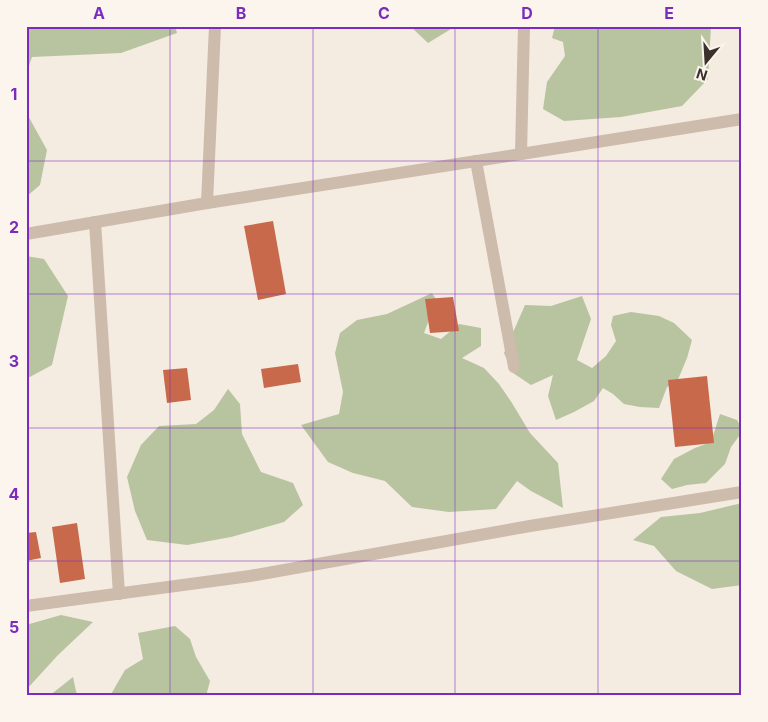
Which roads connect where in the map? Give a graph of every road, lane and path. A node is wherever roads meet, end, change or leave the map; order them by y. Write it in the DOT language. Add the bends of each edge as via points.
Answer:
graph roads {
  1 [pos="215,26"];
  2 [pos="524,26"];
  3 [pos="742,119"];
  4 [pos="521,154"];
  5 [pos="476,162"];
  6 [pos="207,202"];
  7 [pos="95,222"];
  8 [pos="26,234"];
  9 [pos="514,366"];
  10 [pos="742,492"];
  11 [pos="119,594"];
  12 [pos="26,606"];
  1 -- 6 [label="street"];
  2 -- 4 [label="street"];
  3 -- 4 [label="street"];
  4 -- 5 [label="street"];
  5 -- 6 [label="street"];
  5 -- 9 [label="street"];
  6 -- 7 [label="street"];
  7 -- 8 [label="street"];
  7 -- 11 [label="street"];
  10 -- 11 [label="street" via="250,576"];
  11 -- 12 [label="street"];
}
